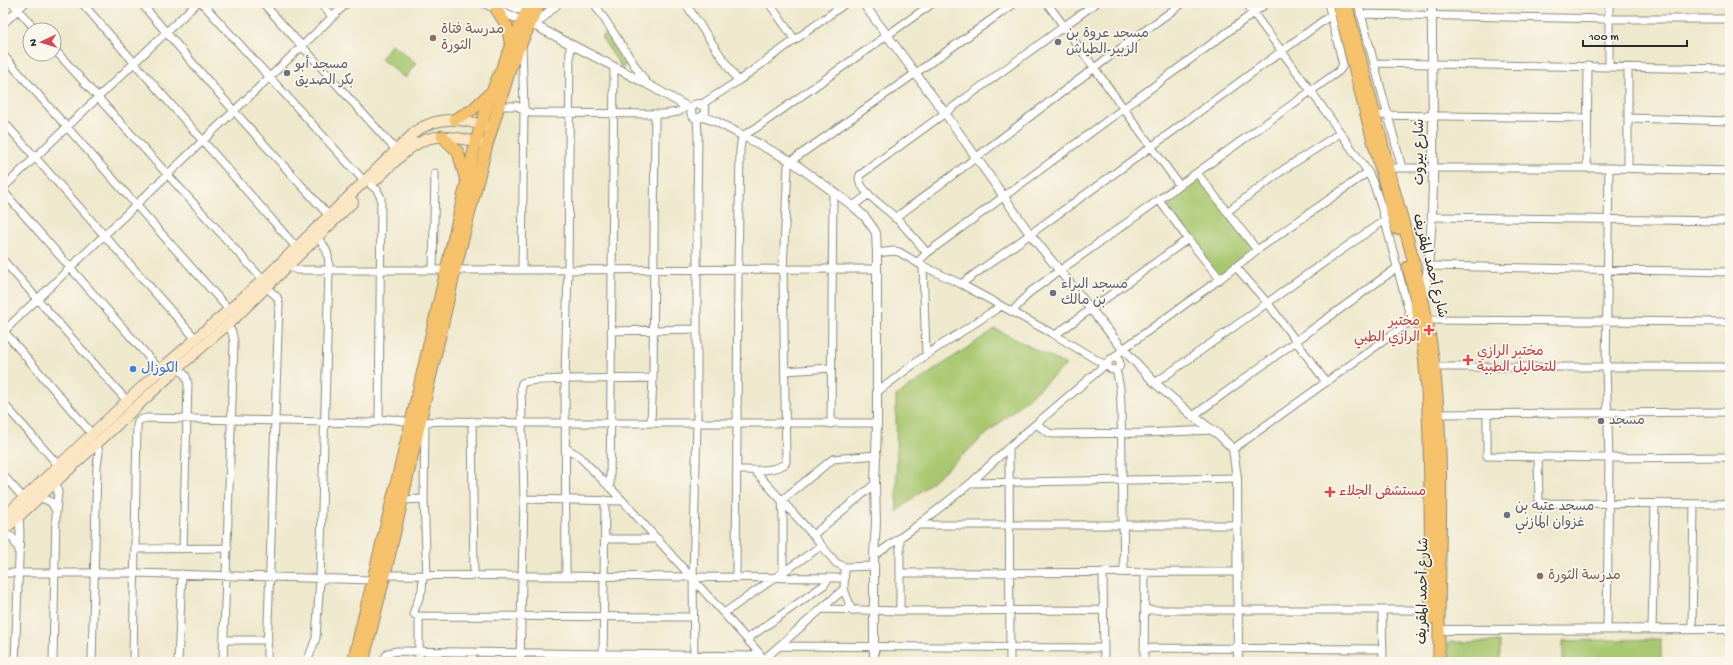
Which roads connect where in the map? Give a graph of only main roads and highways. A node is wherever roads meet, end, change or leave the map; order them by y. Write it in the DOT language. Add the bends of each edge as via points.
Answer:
graph roads {
  1 [pos="540,3"];
  2 [pos="1338,3"];
  3 [pos="1346,3"];
  4 [pos="500,6"];
  5 [pos="529,17"];
  6 [pos="511,47"];
  7 [pos="492,91"];
  8 [pos="455,119"];
  9 [pos="480,124"];
  10 [pos="491,129"];
  11 [pos="442,136"];
  12 [pos="476,142"];
  13 [pos="487,145"];
  14 [pos="466,182"];
  15 [pos="368,184"];
  16 [pos="331,218"];
  17 [pos="451,270"];
  18 [pos="265,284"];
  19 [pos="233,313"];
  20 [pos="419,422"];
  21 [pos="94,438"];
  22 [pos="27,502"];
  23 [pos="3,518"];
  24 [pos="1436,526"];
  25 [pos="3,532"];
  26 [pos="353,662"];
  27 [pos="363,662"];
  28 [pos="1431,662"];
  29 [pos="1438,662"];
  1 -- 5 [label="main road"];
  2 -- 24 [label="main road, شارع أحمد المقريف" via="1418,310 1426,376"];
  3 -- 24 [label="main road, شارع أحمد المقريف" via="1428,320 1438,414"];
  4 -- 6 [label="main road"];
  5 -- 6 [label="main road"];
  5 -- 10 [label="main road"];
  6 -- 7 [label="main road"];
  7 -- 8 [label="main road" via="472,110"];
  7 -- 9 [label="main road"];
  8 -- 9 [label="main road"];
  8 -- 15 [label="main road" via="423,126 396,150"];
  9 -- 10 [label="main road"];
  9 -- 12 [label="main road"];
  10 -- 13 [label="main road"];
  11 -- 12 [label="main road"];
  11 -- 14 [label="main road" via="458,152"];
  11 -- 15 [label="main road" via="416,143"];
  12 -- 13 [label="main road"];
  12 -- 14 [label="main road"];
  13 -- 17 [label="main road"];
  14 -- 17 [label="main road"];
  15 -- 16 [label="main road"];
  16 -- 18 [label="main road" via="296,247"];
  16 -- 18 [label="main road" via="317,238"];
  17 -- 20 [label="main road"];
  18 -- 19 [label="main road"];
  19 -- 21 [label="main road" via="196,339 160,370 127,401"];
  19 -- 21 [label="main road" via="226,325"];
  20 -- 26 [label="main road" via="372,580"];
  20 -- 27 [label="main road"];
  21 -- 22 [label="main road" via="59,466"];
  21 -- 22 [label="main road" via="88,450 56,481 39,497"];
  22 -- 23 [label="main road"];
  22 -- 25 [label="main road" via="19,516"];
  24 -- 28 [label="main road, شارع أحمد المقريف"];
  24 -- 29 [label="main road, شارع أحمد المقريف"];
}
